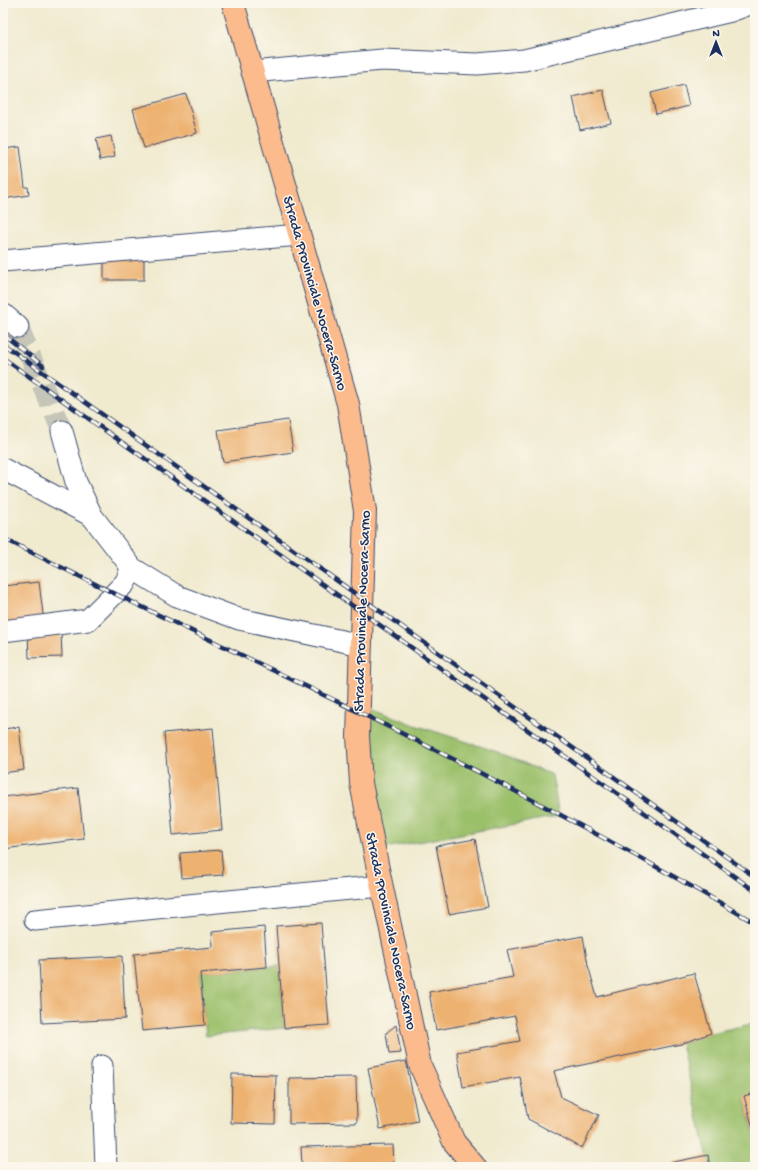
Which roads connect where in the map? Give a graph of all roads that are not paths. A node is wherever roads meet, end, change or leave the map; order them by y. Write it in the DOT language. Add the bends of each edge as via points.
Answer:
graph roads {
  1 [pos="233,3"];
  2 [pos="753,3"];
  3 [pos="252,72"];
  4 [pos="299,235"];
  5 [pos="3,261"];
  6 [pos="62,431"];
  7 [pos="3,469"];
  8 [pos="92,516"];
  9 [pos="132,568"];
  10 [pos="3,630"];
  11 [pos="361,645"];
  12 [pos="381,886"];
  13 [pos="35,920"];
  14 [pos="102,1066"];
  15 [pos="106,1167"];
  16 [pos="475,1167"];
  1 -- 3 [label="main road, Strada Provinciale Nocera-Sarno"];
  2 -- 3 [label="street" via="731,11 524,60 477,64 382,60"];
  3 -- 4 [label="main road, Strada Provinciale Nocera-Sarno"];
  4 -- 5 [label="street"];
  4 -- 11 [label="main road, Strada Provinciale Nocera-Sarno" via="348,404 365,511"];
  6 -- 8 [label="street" via="76,482"];
  7 -- 8 [label="street"];
  8 -- 9 [label="street"];
  9 -- 10 [label="street" via="125,583 88,620"];
  9 -- 11 [label="street" via="177,596 239,619"];
  11 -- 12 [label="main road, Strada Provinciale Nocera-Sarno" via="358,736 361,783"];
  12 -- 13 [label="street"];
  12 -- 16 [label="main road, Strada Provinciale Nocera-Sarno" via="420,1065 454,1142"];
  14 -- 15 [label="street"];
}
